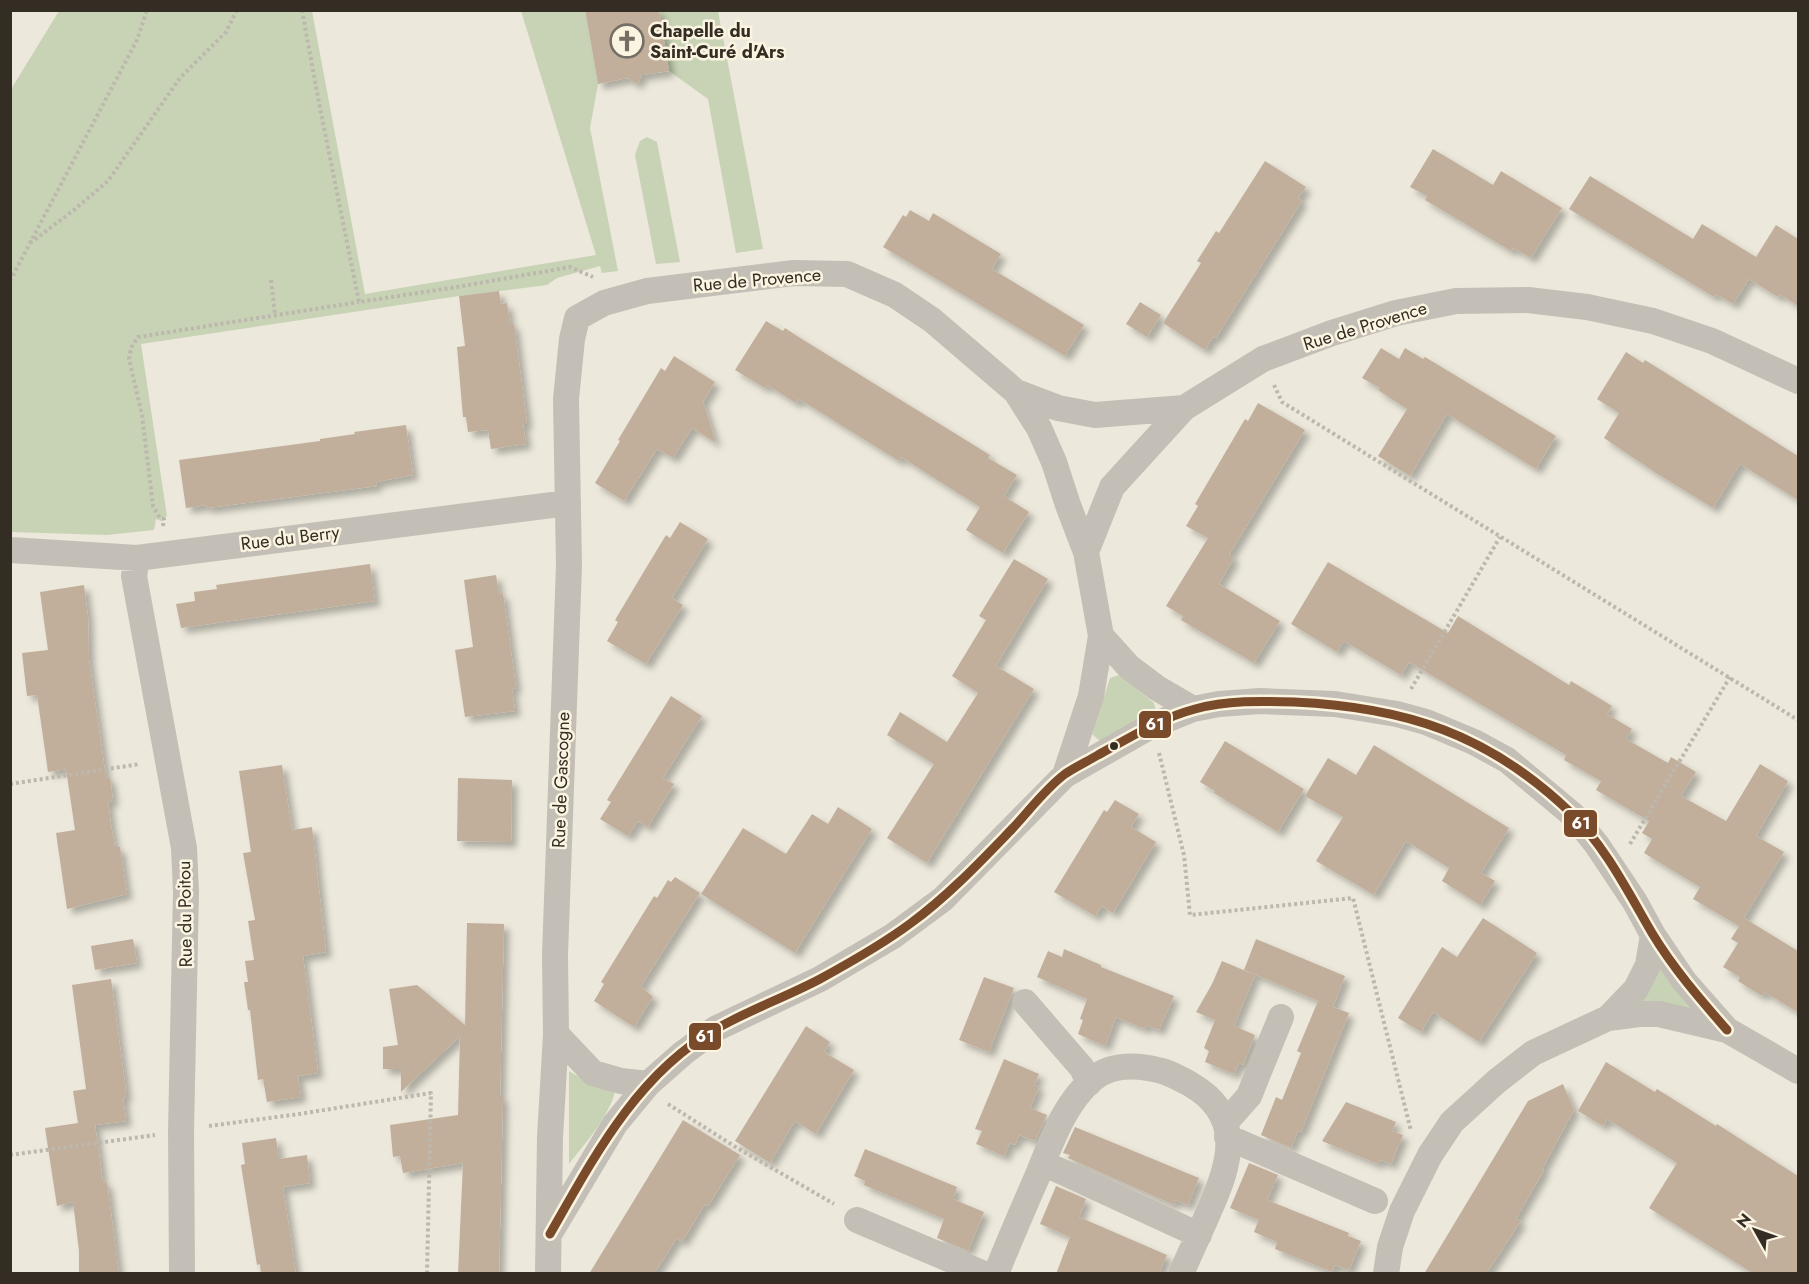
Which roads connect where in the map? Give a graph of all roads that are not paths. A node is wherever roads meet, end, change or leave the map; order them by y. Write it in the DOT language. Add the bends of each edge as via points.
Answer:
graph roads {
  1 [pos="604,303"];
  2 [pos="1798,381"];
  3 [pos="1016,392"];
  4 [pos="1184,408"];
  5 [pos="568,503"];
  6 [pos="10,550"];
  7 [pos="1086,552"];
  8 [pos="137,558"];
  9 [pos="1101,636"];
  10 [pos="1193,709"];
  11 [pos="1065,774"];
  12 [pos="1653,935"];
  13 [pos="1026,1002"];
  14 [pos="1281,1017"];
  15 [pos="1608,1018"];
  16 [pos="1727,1030"];
  17 [pos="556,1034"];
  18 [pos="1798,1071"];
  19 [pos="648,1083"];
  20 [pos="1089,1083"];
  21 [pos="1226,1129"];
  22 [pos="1043,1163"];
  23 [pos="1375,1201"];
  24 [pos="857,1220"];
  25 [pos="550,1234"];
  26 [pos="1198,1235"];
  27 [pos="182,1274"];
  28 [pos="548,1274"];
  29 [pos="984,1274"];
  30 [pos="996,1274"];
  31 [pos="1181,1274"];
  32 [pos="1386,1274"];
  1 -- 3 [label="street, Rue de Provence" via="647,291 794,273 847,274 895,295 932,320"];
  1 -- 5 [label="street, Rue de Gascogne" via="577,318 572,339 566,399"];
  2 -- 4 [label="street, Rue de Provence" via="1712,341 1653,321 1528,300 1456,301 1396,313 1263,359"];
  3 -- 4 [label="street, Rue de Provence" via="1058,408 1095,416"];
  3 -- 7 [label="street, Rue de Provence" via="1039,428 1054,462"];
  4 -- 7 [label="street, Rue de Provence" via="1112,487"];
  5 -- 8 [label="street, Rue du Berry"];
  5 -- 17 [label="street, Rue de Gascogne"];
  6 -- 8 [label="street, Rue du Berry"];
  7 -- 9 [label="street, Rue de Provence"];
  8 -- 27 [label="street, Rue du Poitou" via="134,576 184,848"];
  9 -- 10 [label="street" via="1129,667"];
  9 -- 11 [label="street" via="1091,696"];
  10 -- 11 [label="street" via="1151,726"];
  10 -- 12 [label="street" via="1260,701 1335,704 1426,722 1474,742 1507,760 1573,815 1611,865"];
  11 -- 19 [label="street" via="942,899 912,922 820,979 715,1029"];
  12 -- 15 [label="street" via="1648,965 1636,989"];
  12 -- 16 [label="street" via="1684,981"];
  13 -- 20 [label="street" via="1082,1068"];
  14 -- 21 [label="street" via="1249,1096"];
  15 -- 16 [label="street" via="1659,1014"];
  15 -- 32 [label="street" via="1533,1053 1452,1122 1430,1155 1402,1211"];
  16 -- 18 [label="street"];
  17 -- 19 [label="street" via="593,1073 621,1082"];
  17 -- 25 [label="street, Rue de Gascogne"];
  19 -- 25 [label="street" via="615,1124"];
  20 -- 21 [label="street" via="1113,1068 1141,1065 1170,1073 1202,1091 1215,1104"];
  20 -- 22 [label="street" via="1076,1095"];
  21 -- 23 [label="street"];
  21 -- 26 [label="street" via="1229,1152 1221,1182"];
  22 -- 26 [label="street"];
  22 -- 30 [label="street"];
  24 -- 29 [label="street"];
  25 -- 28 [label="street, Rue de Gascogne"];
  26 -- 31 [label="street"];
}
